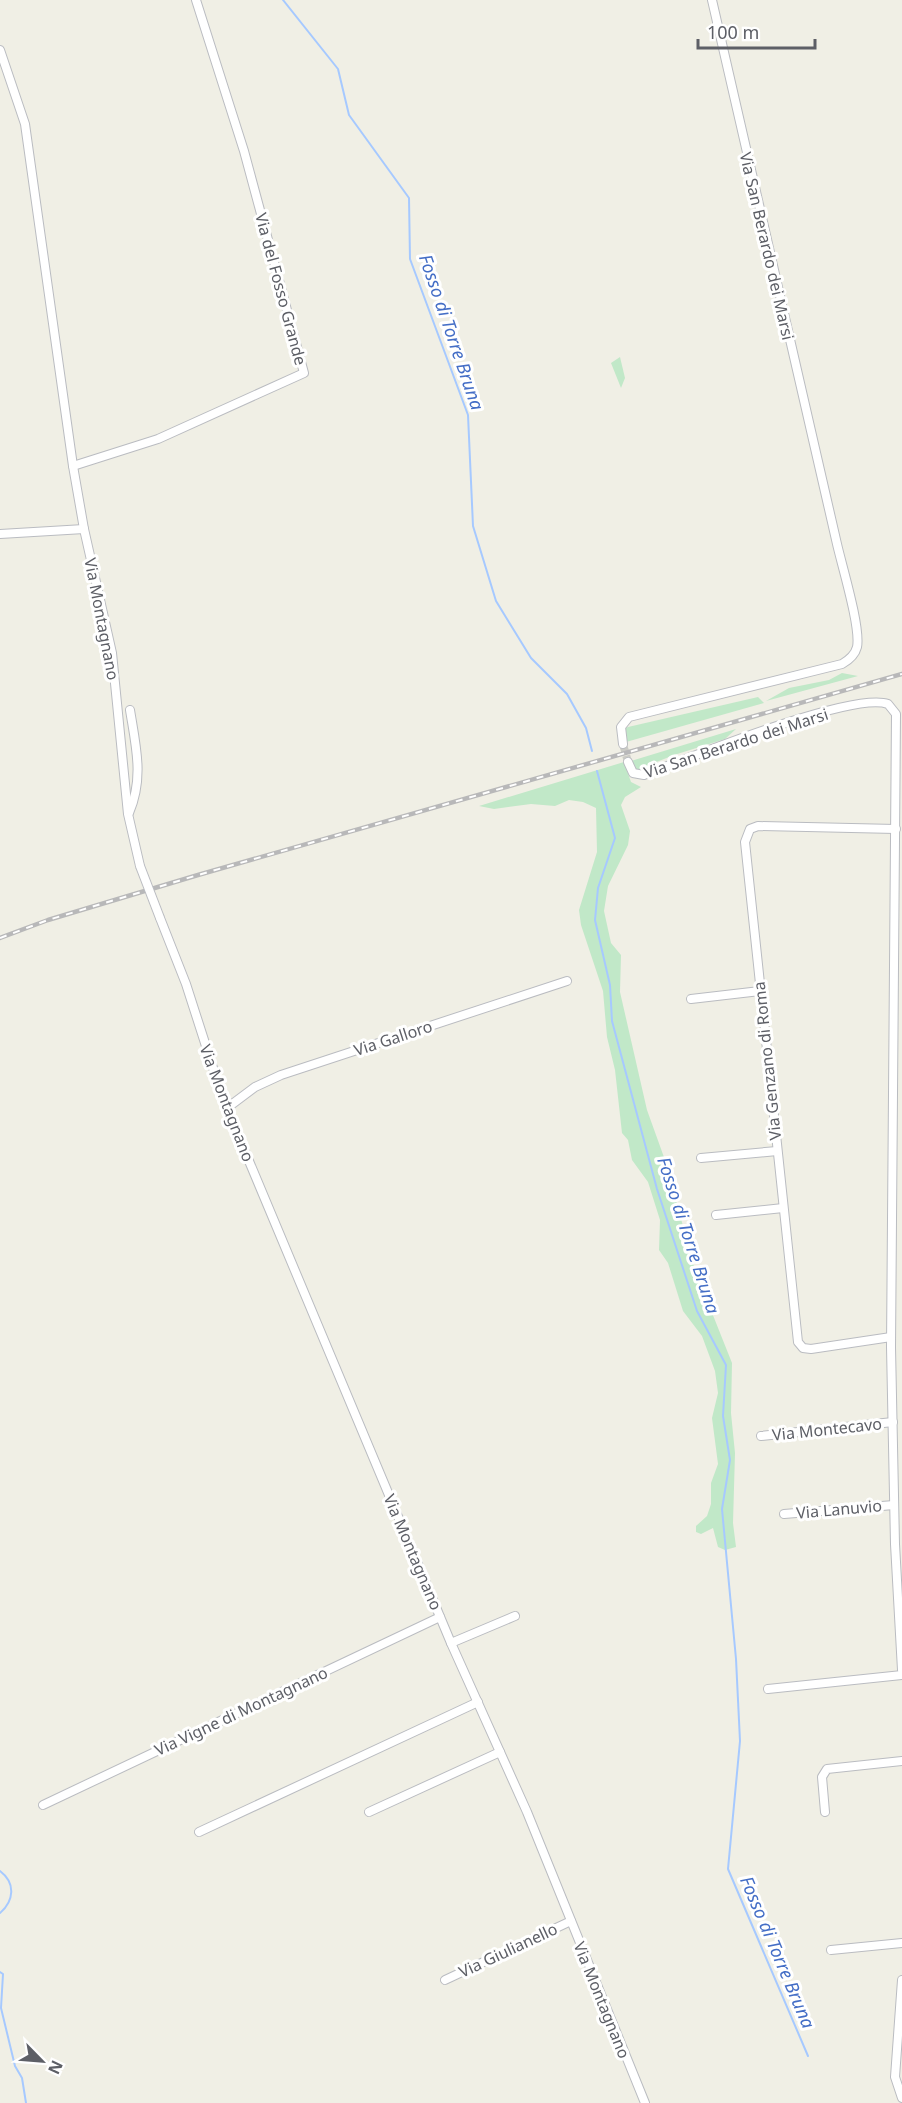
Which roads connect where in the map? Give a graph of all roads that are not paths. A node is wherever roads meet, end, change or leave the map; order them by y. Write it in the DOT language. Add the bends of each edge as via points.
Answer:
graph roads {
  1 [pos="196,0"];
  2 [pos="711,0"];
  3 [pos="0,50"];
  4 [pos="73,466"];
  5 [pos="84,529"];
  6 [pos="0,534"];
  7 [pos="130,710"];
  8 [pos="623,744"];
  9 [pos="628,762"];
  10 [pos="899,803"];
  11 [pos="128,814"];
  12 [pos="896,829"];
  13 [pos="567,981"];
  14 [pos="760,991"];
  15 [pos="691,999"];
  16 [pos="226,1108"];
  17 [pos="777,1151"];
  18 [pos="701,1158"];
  19 [pos="783,1208"];
  20 [pos="716,1215"];
  21 [pos="891,1337"];
  22 [pos="893,1422"];
  23 [pos="761,1436"];
  24 [pos="894,1505"];
  25 [pos="784,1514"];
  26 [pos="899,1591"];
  27 [pos="515,1616"];
  28 [pos="440,1617"];
  29 [pos="451,1643"];
  30 [pos="902,1672"];
  31 [pos="768,1689"];
  32 [pos="478,1702"];
  33 [pos="500,1752"];
  34 [pos="902,1761"];
  35 [pos="42,1805"];
  36 [pos="369,1812"];
  37 [pos="825,1812"];
  38 [pos="199,1832"];
  39 [pos="571,1921"];
  40 [pos="902,1942"];
  41 [pos="831,1950"];
  42 [pos="445,1980"];
  43 [pos="902,1980"];
  44 [pos="902,2098"];
  45 [pos="645,2103"];
  1 -- 4 [label="street, Via del Fosso Grande" via="244,151 305,375 158,439"];
  2 -- 8 [label="street, Via San Berardo dei Marsi" via="858,642 853,655 842,664 629,717 621,727"];
  3 -- 4 [label="street, Via Montagnano" via="25,124"];
  4 -- 5 [label="street, Via Montagnano"];
  5 -- 6 [label="street"];
  5 -- 11 [label="street, Via Montagnano" via="114,664"];
  7 -- 11 [label="street" via="140,772"];
  9 -- 10 [label="street, Via San Berardo dei Marsi" via="633,774 644,775 761,731 878,701 893,707 897,717"];
  10 -- 12 [label="street, Via San Berardo dei Marsi"];
  11 -- 16 [label="street, Via Montagnano, bridge" via="140,866 186,984"];
  12 -- 14 [label="street, Via Genzano di Roma" via="750,829 746,849"];
  12 -- 21 [label="street, Via San Berardo dei Marsi"];
  13 -- 16 [label="street, Via Galloro" via="278,1076"];
  14 -- 15 [label="street"];
  14 -- 17 [label="street, Via Genzano di Roma"];
  16 -- 28 [label="street, Via Montagnano"];
  17 -- 18 [label="street"];
  17 -- 19 [label="street, Via Genzano di Roma"];
  19 -- 20 [label="street"];
  19 -- 21 [label="street, Via Genzano di Roma" via="800,1346 816,1349"];
  21 -- 22 [label="street, Via San Berardo dei Marsi"];
  22 -- 23 [label="street, Via Montecavo"];
  22 -- 24 [label="street, Via San Berardo dei Marsi"];
  24 -- 25 [label="street, Via Lanuvio"];
  24 -- 26 [label="street, Via San Berardo dei Marsi"];
  26 -- 30 [label="street, Via San Berardo dei Marsi"];
  27 -- 29 [label="street"];
  28 -- 29 [label="street, Via Montagnano"];
  28 -- 35 [label="street, Via Vigne di Montagnano"];
  29 -- 32 [label="street, Via Montagnano"];
  30 -- 31 [label="street"];
  32 -- 33 [label="street, Via Montagnano"];
  32 -- 38 [label="street"];
  33 -- 36 [label="street"];
  33 -- 39 [label="street, Via Montagnano"];
  34 -- 37 [label="street" via="827,1769 822,1777"];
  39 -- 42 [label="street, Via Giulianello"];
  39 -- 45 [label="street, Via Montagnano"];
  40 -- 41 [label="street"];
  43 -- 44 [label="street" via="895,2074"];
}
